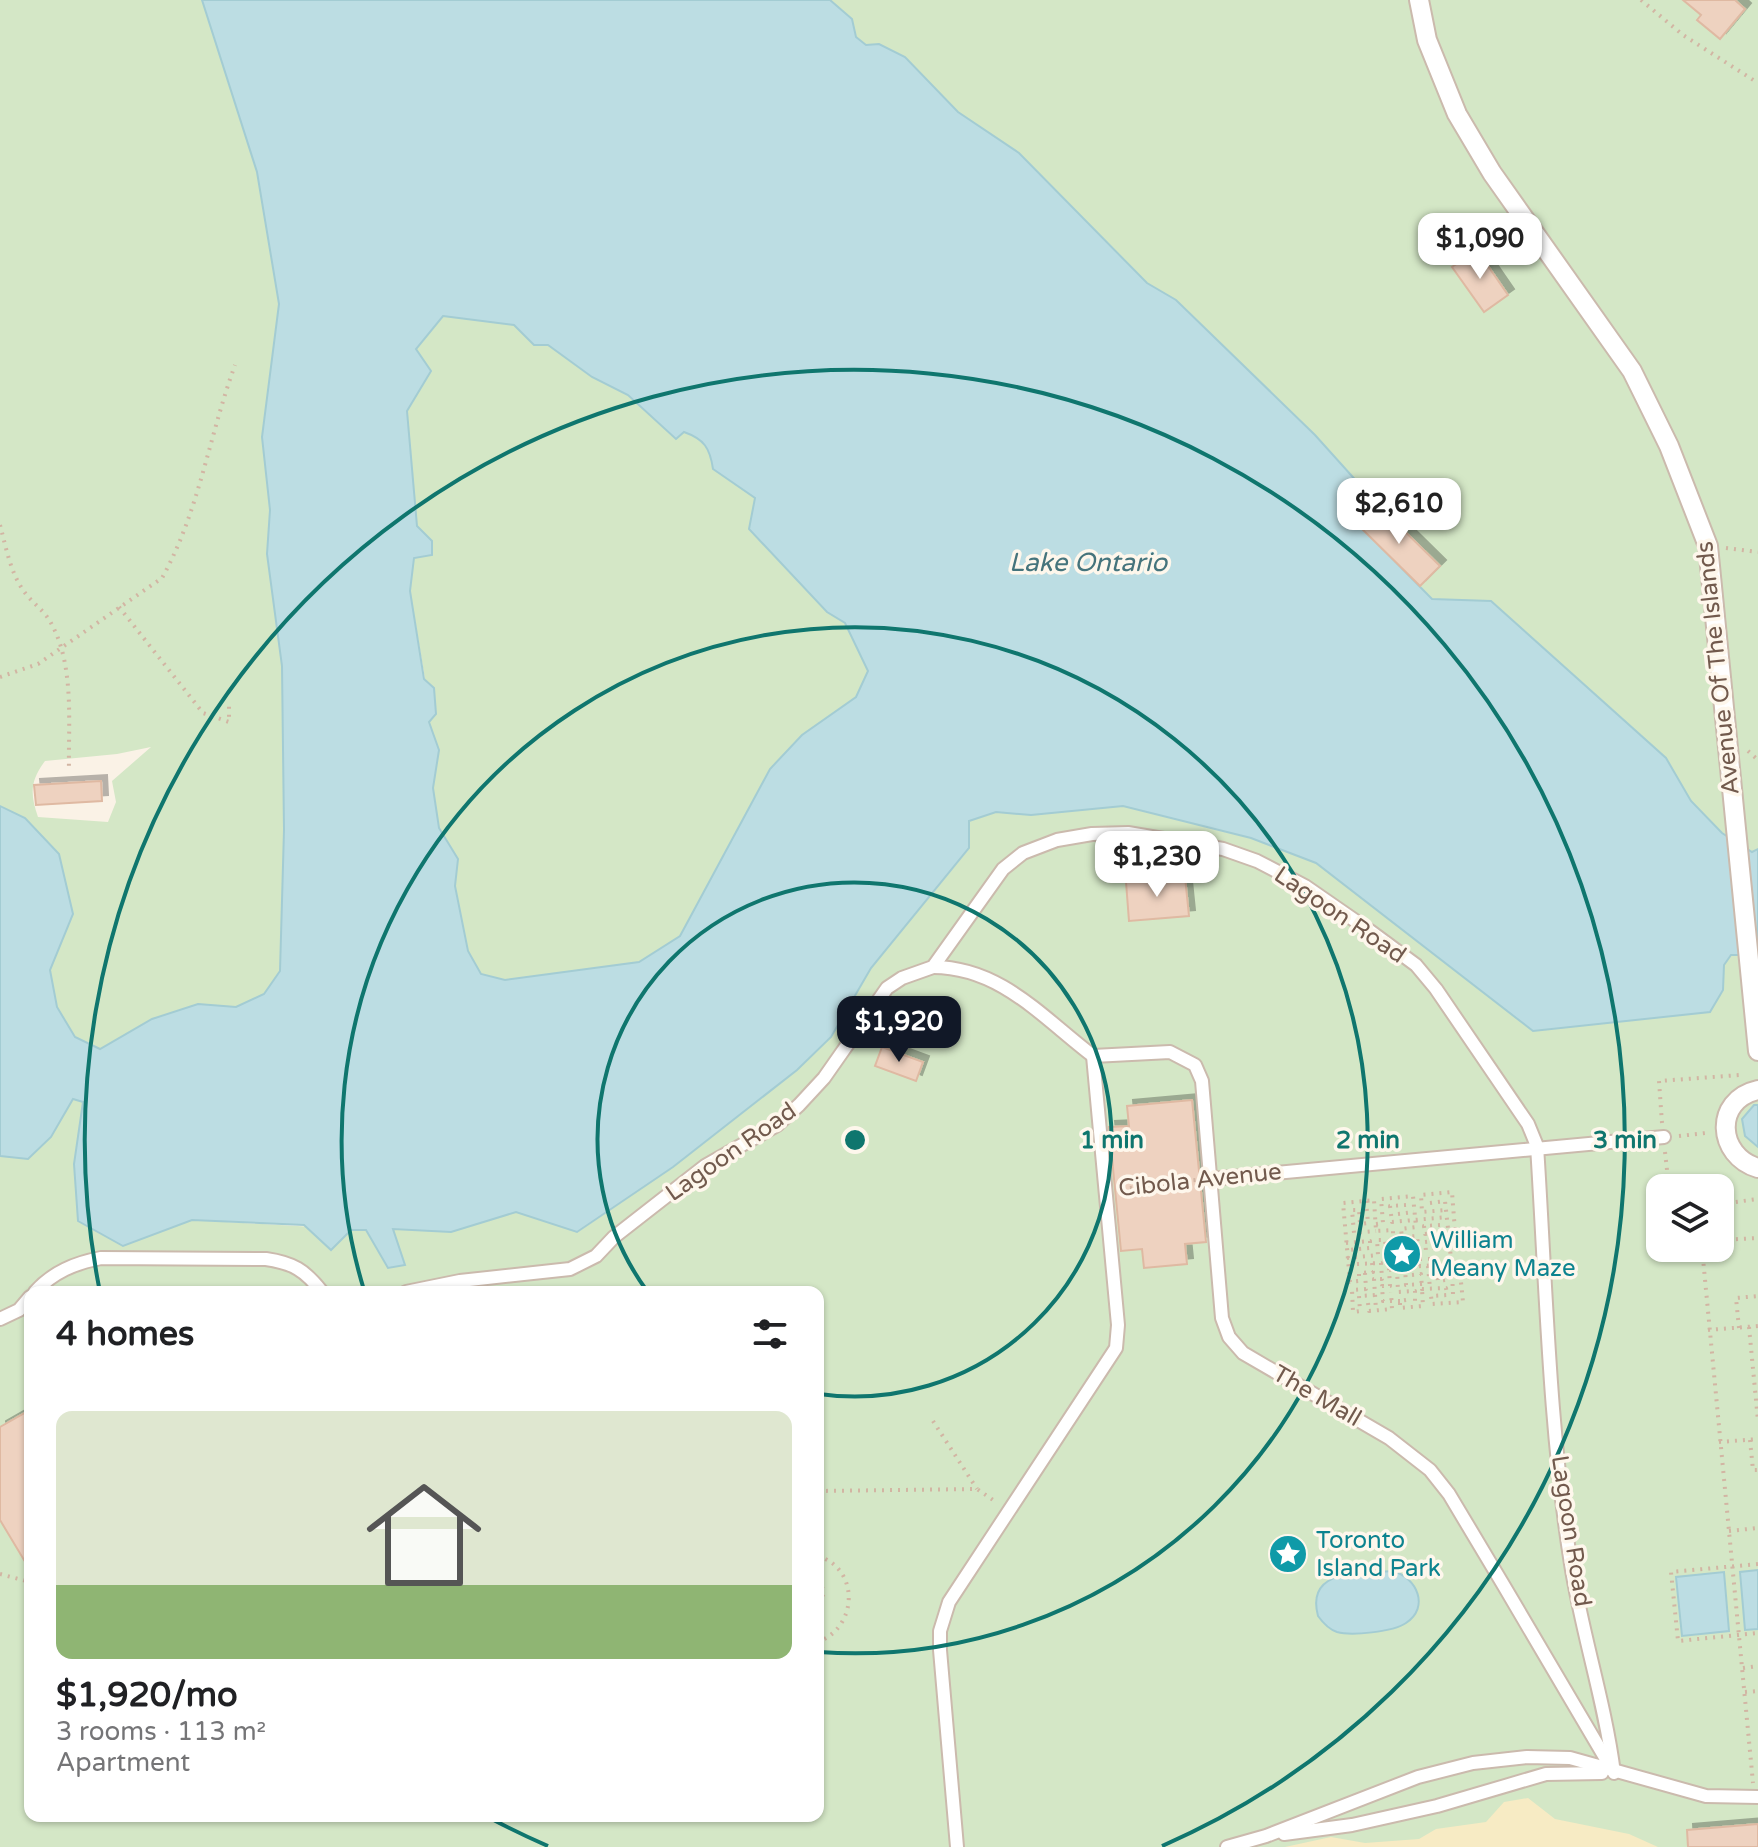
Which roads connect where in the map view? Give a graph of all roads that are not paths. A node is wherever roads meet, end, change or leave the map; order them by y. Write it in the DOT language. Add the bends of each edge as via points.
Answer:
graph roads {
  1 [pos="1419,0"];
  2 [pos="933,967"];
  3 [pos="1758,1051"];
  4 [pos="1093,1056"];
  5 [pos="1758,1090"];
  6 [pos="1664,1137"];
  7 [pos="1537,1146"];
  8 [pos="1758,1168"];
  9 [pos="1211,1179"];
  10 [pos="42,1286"];
  11 [pos="318,1286"];
  12 [pos="435,1286"];
  13 [pos="24,1304"];
  14 [pos="0,1319"];
  15 [pos="1614,1773"];
  16 [pos="1756,1797"];
  17 [pos="1266,1836"];
  18 [pos="957,1847"];
  19 [pos="1227,1847"];
  1 -- 3 [label="street, Avenue Of The Islands" via="1427,40 1457,114 1492,173 1632,371 1676,460 1708,546"];
  2 -- 4 [label="lane" via="959,967 998,981"];
  2 -- 7 [label="lane, Lagoon Road" via="1003,869 1023,853 1057,840 1128,833 1223,849 1305,886 1416,965 1528,1124"];
  2 -- 12 [label="lane, Lagoon Road" via="887,988 824,1078 777,1125 705,1166 585,1263"];
  4 -- 9 [label="lane, The Mall" via="1170,1052 1193,1062 1201,1078"];
  4 -- 18 [label="lane" via="1116,1348 949,1602 940,1631"];
  5 -- 8 [label="street" via="1731,1107 1725,1131 1734,1155"];
  6 -- 7 [label="lane, Cibola Avenue"];
  7 -- 9 [label="lane, Cibola Avenue"];
  7 -- 15 [label="lane, Lagoon Road" via="1560,1481 1571,1567"];
  9 -- 15 [label="lane, The Mall" via="1222,1318 1231,1341 1247,1356 1393,1440 1430,1470"];
  10 -- 11 [label="lane" via="56,1273 101,1258 266,1259 291,1263"];
  13 -- 14 [label="lane"];
  15 -- 16 [label="lane" via="1706,1796"];
  15 -- 17 [label="lane" via="1546,1774 1352,1825"];
  15 -- 17 [label="lane" via="1570,1758 1473,1763 1418,1777"];
  17 -- 19 [label="lane"];
}
